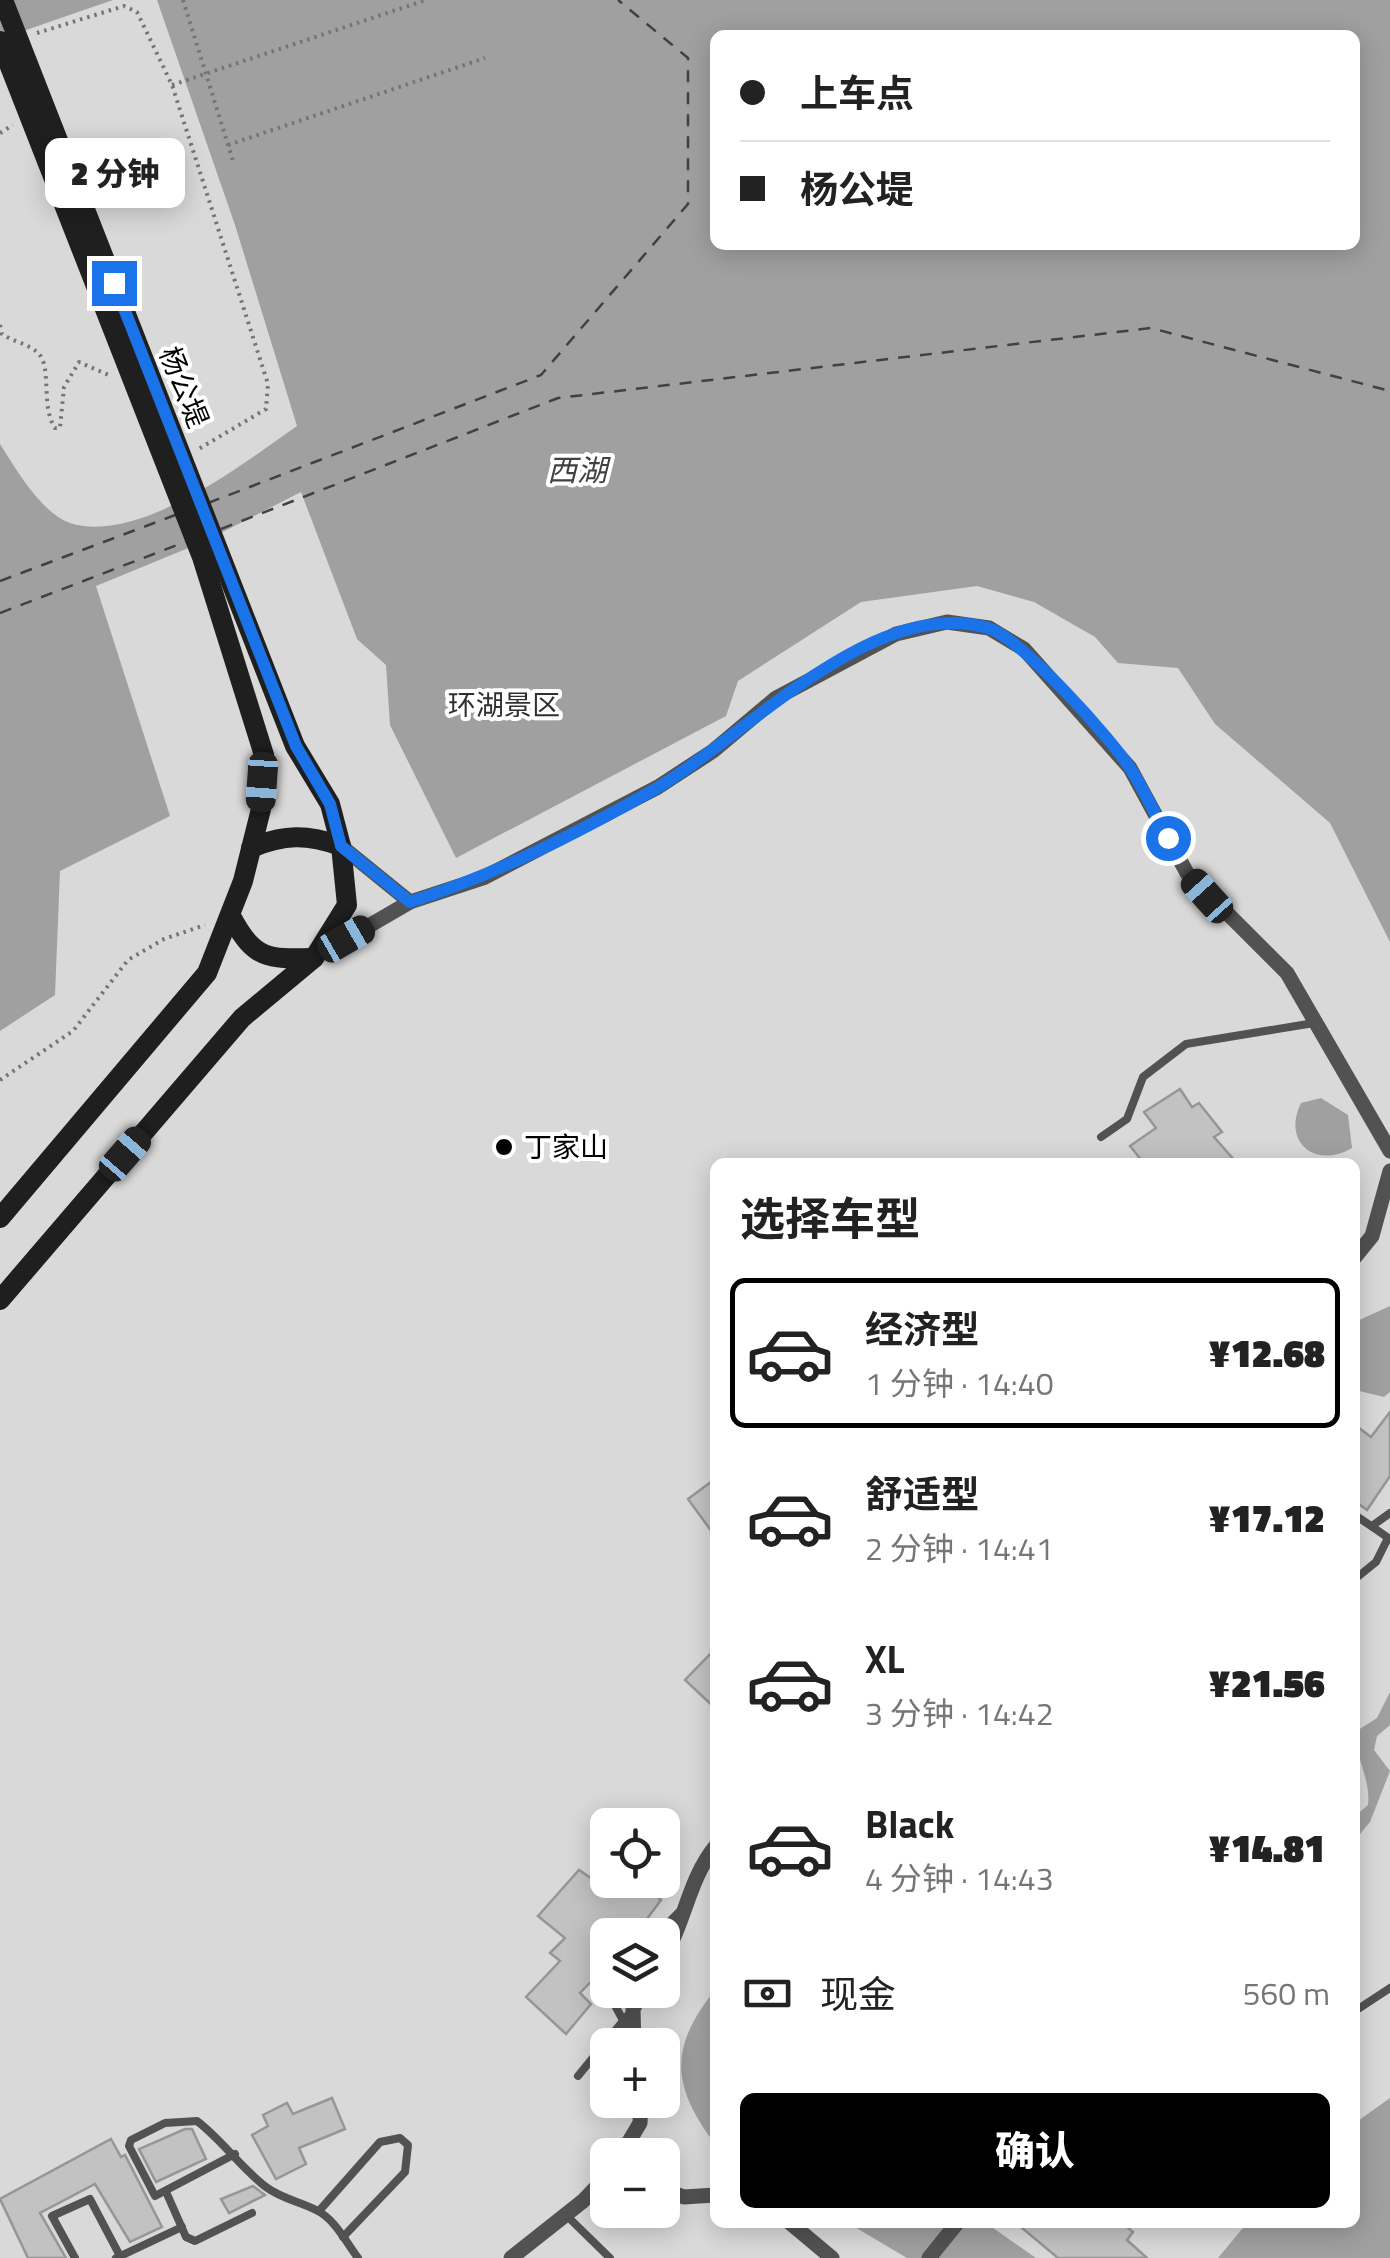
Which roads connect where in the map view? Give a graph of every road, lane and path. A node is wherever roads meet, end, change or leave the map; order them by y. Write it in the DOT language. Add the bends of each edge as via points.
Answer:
graph roads {
  1 [pos="3,0"];
  2 [pos="193,0"];
  3 [pos="426,0"];
  4 [pos="184,1"];
  5 [pos="9,40"];
  6 [pos="485,58"];
  7 [pos="206,74"];
  8 [pos="22,76"];
  9 [pos="172,85"];
  10 [pos="228,145"];
  11 [pos="234,164"];
  12 [pos="0,325"];
  13 [pos="132,385"];
  14 [pos="183,458"];
  15 [pos="182,482"];
  16 [pos="211,555"];
  17 [pos="341,846"];
  18 [pos="250,848"];
  19 [pos="410,902"];
  20 [pos="234,913"];
  21 [pos="314,958"];
  22 [pos="1318,1023"];
  23 [pos="0,1080"];
  24 [pos="1101,1137"];
  25 [pos="1390,1151"];
  26 [pos="1390,1171"];
  27 [pos="0,1218"];
  28 [pos="1390,1230"];
  29 [pos="1372,1236"];
  30 [pos="1360,1251"];
  31 [pos="0,1300"];
  32 [pos="1390,1513"];
  33 [pos="1360,1518"];
  34 [pos="1372,1526"];
  35 [pos="1389,1538"];
  36 [pos="1360,1575"];
  37 [pos="710,1854"];
  38 [pos="687,1905"];
  39 [pos="674,1918"];
  40 [pos="680,1920"];
  41 [pos="1390,1988"];
  42 [pos="1360,2008"];
  43 [pos="631,2026"];
  44 [pos="578,2076"];
  45 [pos="236,2154"];
  46 [pos="590,2192"];
  47 [pos="167,2194"];
  48 [pos="680,2195"];
  49 [pos="710,2195"];
  50 [pos="319,2211"];
  51 [pos="252,2213"];
  52 [pos="566,2215"];
  53 [pos="182,2227"];
  54 [pos="796,2228"];
  55 [pos="953,2228"];
  56 [pos="343,2237"];
  57 [pos="118,2257"];
  58 [pos="75,2258"];
  59 [pos="358,2258"];
  60 [pos="511,2258"];
  61 [pos="610,2258"];
  62 [pos="832,2258"];
  63 [pos="929,2258"];
  1 -- 5 [label="main road, 杨公堤"];
  2 -- 4 [label="path"];
  3 -- 7 [label="path"];
  4 -- 7 [label="path"];
  5 -- 8 [label="main road, 杨公堤"];
  5 -- 9 [label="path" via="124,6 137,12"];
  6 -- 10 [label="path"];
  7 -- 9 [label="path"];
  7 -- 10 [label="path"];
  8 -- 13 [label="main road, 杨公堤"];
  8 -- 14 [label="main road, 杨公堤"];
  9 -- 14 [label="path" via="268,384 266,409"];
  10 -- 11 [label="path"];
  12 -- 13 [label="path" via="2,334 44,362 46,411 55,428 64,387 79,362"];
  13 -- 15 [label="main road, 杨公堤"];
  14 -- 15 [label="main road, 杨公堤"];
  15 -- 16 [label="main road, 杨公堤"];
  16 -- 17 [label="main road, 杨公堤" via="296,746 330,804"];
  16 -- 18 [label="main road, 杨公堤" via="264,755"];
  17 -- 18 [label="main road" via="310,835"];
  17 -- 19 [label="street"];
  17 -- 21 [label="main road, 杨公堤" via="347,906"];
  18 -- 20 [label="main road, 杨公堤"];
  19 -- 21 [label="street"];
  19 -- 22 [label="street" via="483,878 658,787 808,679 896,634 946,622 989,628 1024,649 1130,768 1186,873 1287,972"];
  20 -- 21 [label="main road" via="248,945 272,958"];
  20 -- 23 [label="path" via="128,960 73,1031"];
  20 -- 27 [label="main road, 杨公堤" via="206,973"];
  21 -- 31 [label="main road, 杨公堤" via="242,1018"];
  22 -- 24 [label="lane" via="1186,1044 1142,1077 1127,1119"];
  22 -- 25 [label="street"];
  26 -- 29 [label="street"];
  28 -- 29 [label="street"];
  29 -- 30 [label="street"];
  32 -- 34 [label="lane"];
  33 -- 34 [label="lane"];
  34 -- 35 [label="lane"];
  35 -- 36 [label="lane"];
  37 -- 38 [label="street"];
  38 -- 39 [label="lane"];
  38 -- 40 [label="street"];
  41 -- 42 [label="lane"];
  43 -- 44 [label="lane"];
  45 -- 47 [label="lane"];
  45 -- 47 [label="lane" via="197,2121 165,2123 132,2140 155,2196"];
  45 -- 50 [label="lane" via="262,2184"];
  46 -- 52 [label="street"];
  47 -- 53 [label="lane"];
  48 -- 49 [label="street"];
  50 -- 56 [label="lane"];
  50 -- 56 [label="lane" via="380,2142 400,2138 408,2145 405,2172"];
  51 -- 53 [label="lane" via="195,2241"];
  52 -- 60 [label="street"];
  52 -- 61 [label="lane"];
  53 -- 57 [label="lane"];
  54 -- 62 [label="street"];
  55 -- 63 [label="street"];
  56 -- 59 [label="lane"];
  57 -- 58 [label="lane" via="90,2199 52,2216"];
}
